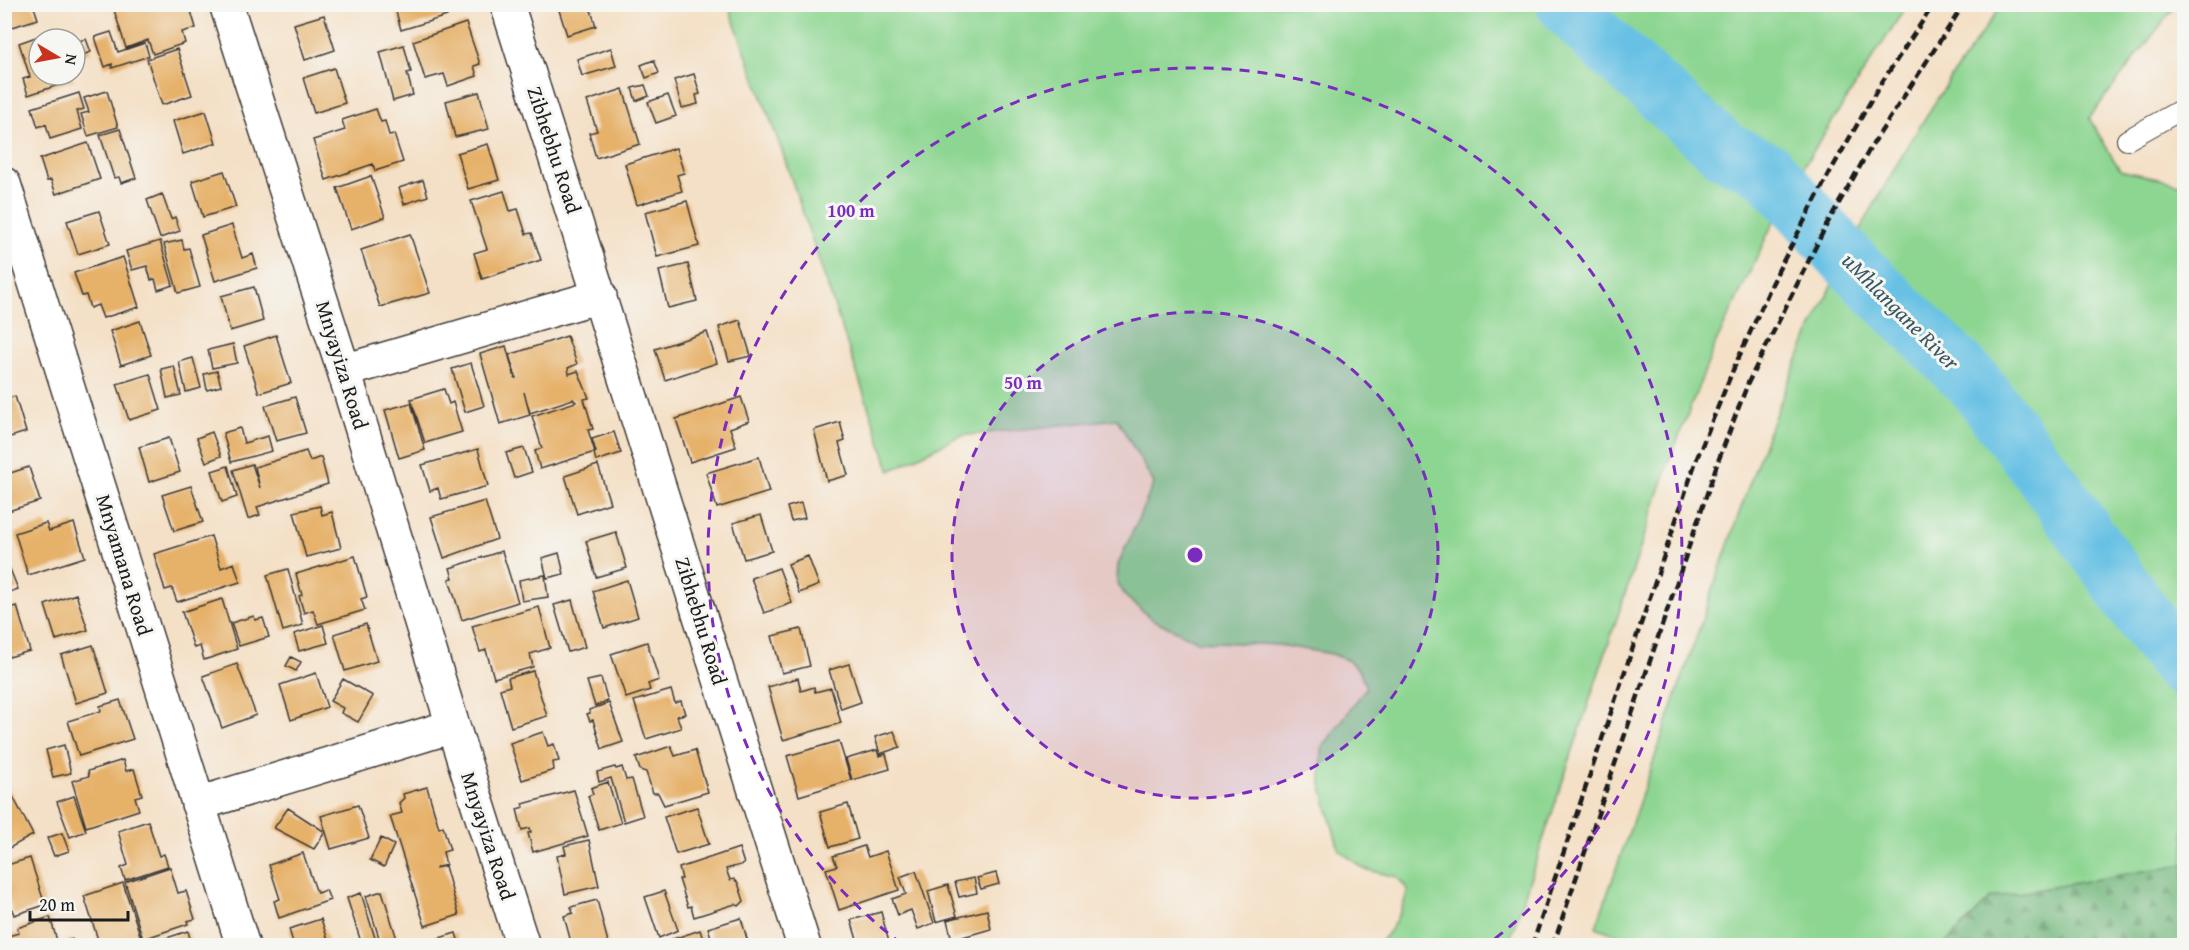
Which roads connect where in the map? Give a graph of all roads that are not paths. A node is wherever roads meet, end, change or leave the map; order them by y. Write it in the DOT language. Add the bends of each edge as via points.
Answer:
graph roads {
  1 [pos="226,4"];
  2 [pos="507,4"];
  3 [pos="2184,108"];
  4 [pos="2127,140"];
  5 [pos="4,184"];
  6 [pos="600,296"];
  7 [pos="344,371"];
  8 [pos="453,726"];
  9 [pos="198,804"];
  10 [pos="243,945"];
  11 [pos="524,945"];
  12 [pos="804,945"];
  1 -- 7 [label="street, Mnyayiza Road"];
  2 -- 6 [label="street, Zibhebhu Road"];
  3 -- 4 [label="lane"];
  5 -- 9 [label="street, Mnyamana Road"];
  6 -- 7 [label="street"];
  6 -- 12 [label="street, Zibhebhu Road"];
  7 -- 8 [label="street, Mnyayiza Road"];
  8 -- 9 [label="street"];
  8 -- 11 [label="street, Mnyayiza Road"];
  9 -- 10 [label="street, Mnyamana Road"];
}
